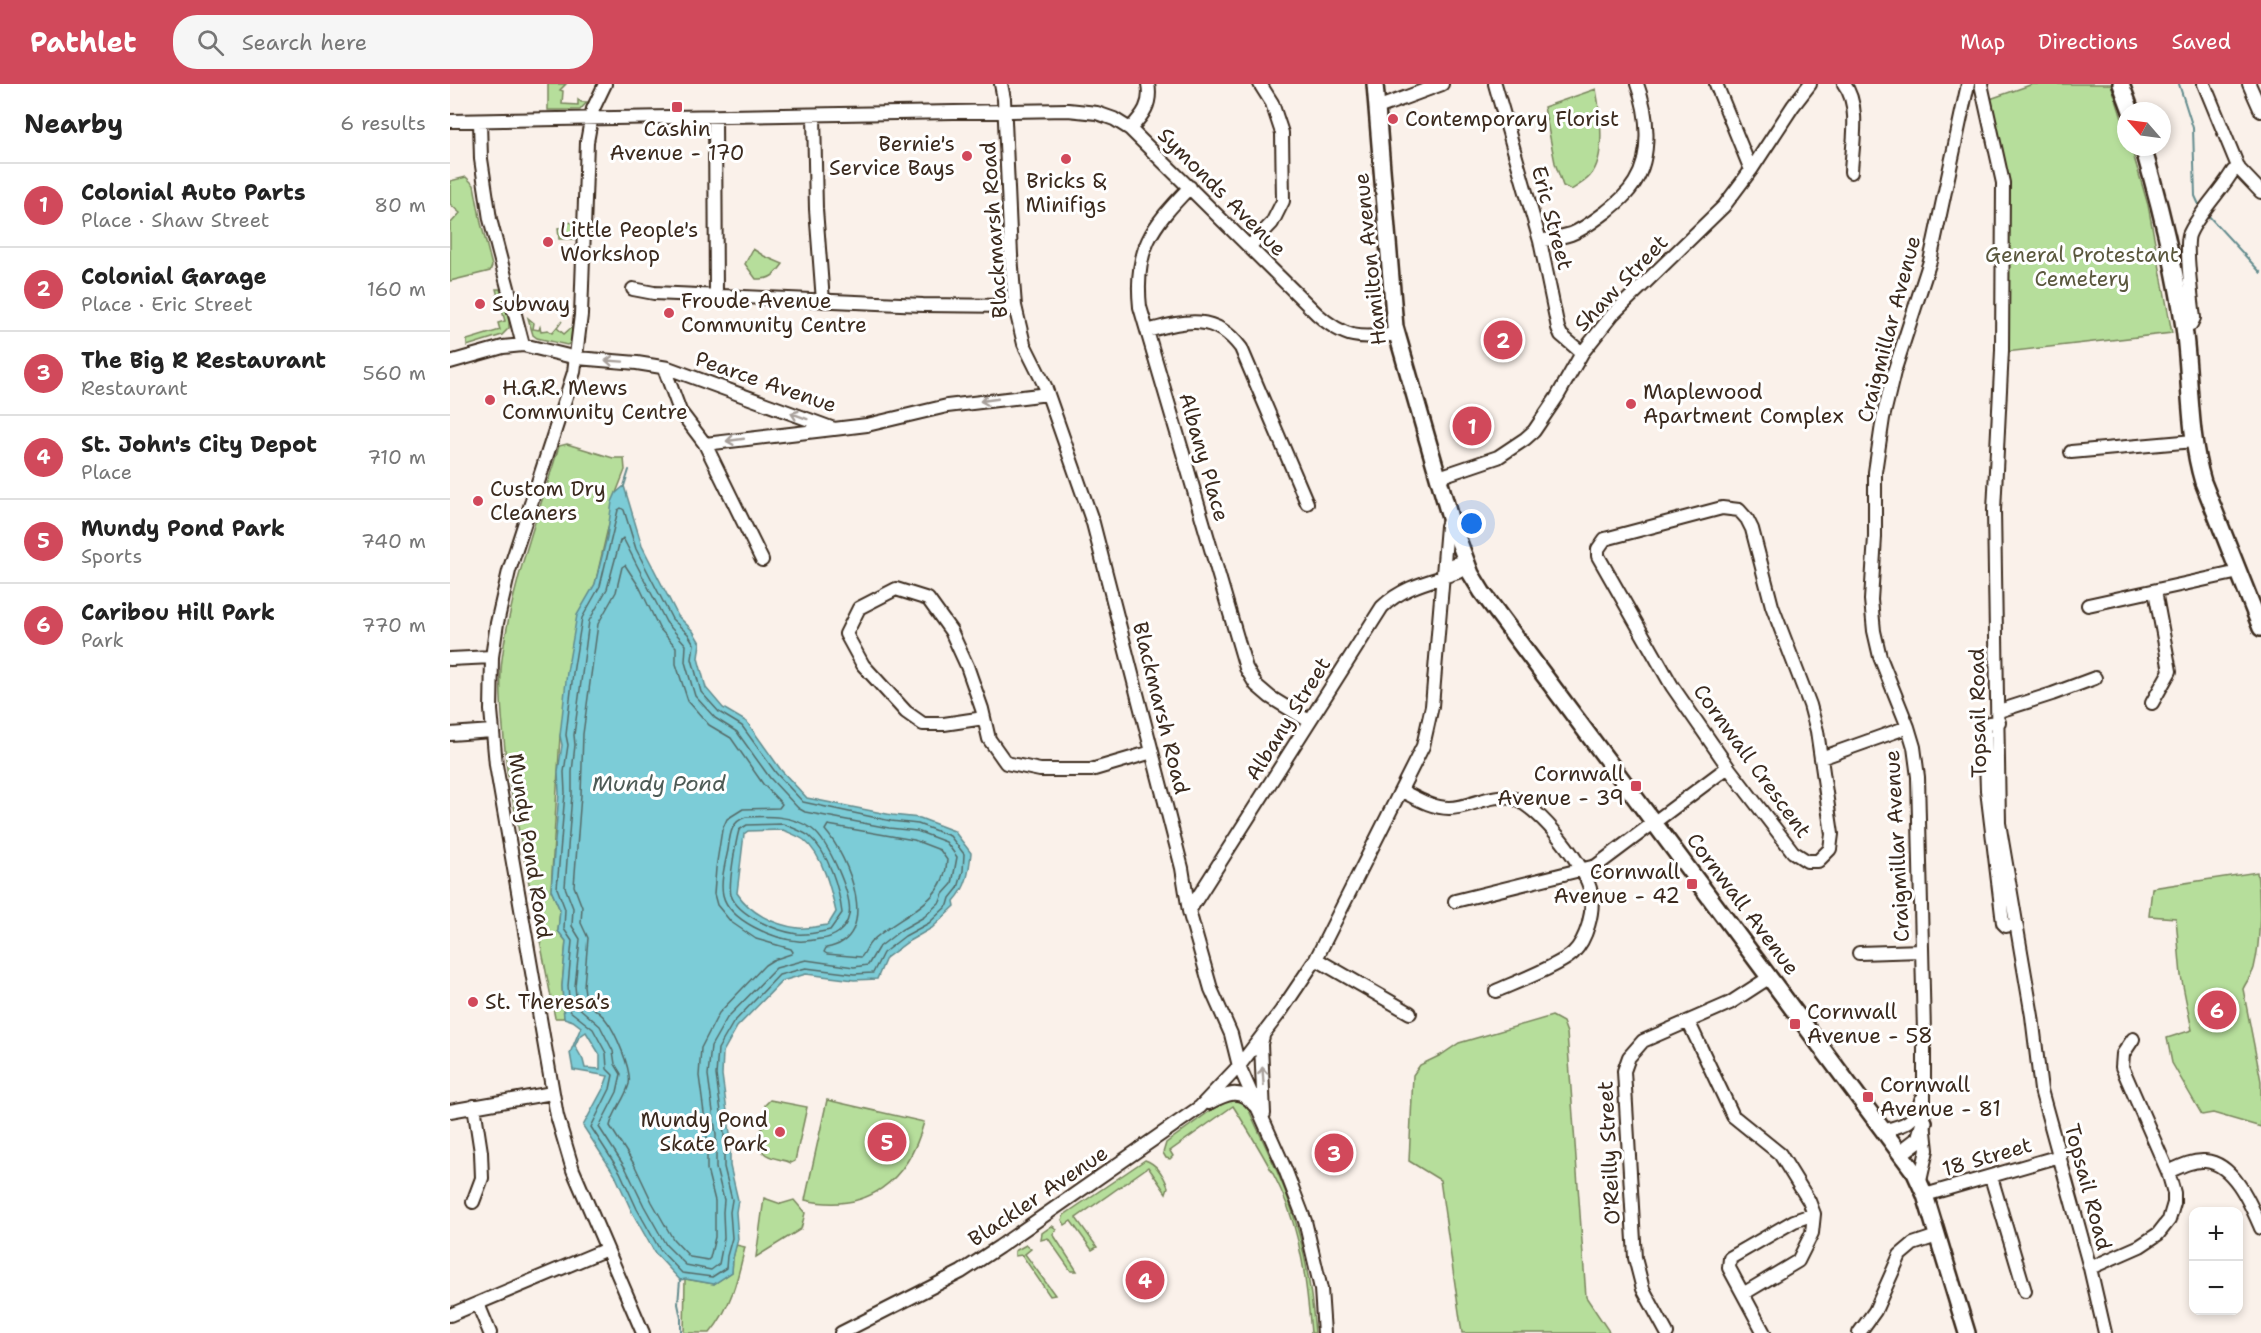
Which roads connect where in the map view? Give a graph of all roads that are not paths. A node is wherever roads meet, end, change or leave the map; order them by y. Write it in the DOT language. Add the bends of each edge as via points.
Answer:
graph roads {
  1 [pos="605,84"];
  2 [pos="1001,84"];
  3 [pos="1148,84"];
  4 [pos="1260,84"];
  5 [pos="1442,84"];
  6 [pos="1495,84"];
  7 [pos="1637,84"];
  8 [pos="1716,84"];
  9 [pos="1810,84"];
  10 [pos="1844,84"];
  11 [pos="1968,84"];
  12 [pos="1981,84"];
  13 [pos="2121,84"];
  14 [pos="2204,84"];
  15 [pos="2249,84"];
  16 [pos="1375,93"];
  17 [pos="2128,102"];
  18 [pos="2261,111"];
  19 [pos="1004,112"];
  20 [pos="715,116"];
  21 [pos="814,116"];
  22 [pos="591,118"];
  23 [pos="450,121"];
  24 [pos="480,121"];
  25 [pos="1130,129"];
  26 [pos="2145,156"];
  27 [pos="2239,169"];
  28 [pos="1751,170"];
  29 [pos="1851,172"];
  30 [pos="1190,187"];
  31 [pos="2261,192"];
  32 [pos="1540,241"];
  33 [pos="1250,246"];
  34 [pos="633,289"];
  35 [pos="716,296"];
  36 [pos="824,301"];
  37 [pos="1015,306"];
  38 [pos="2184,327"];
  39 [pos="1147,330"];
  40 [pos="1396,334"];
  41 [pos="523,345"];
  42 [pos="1582,353"];
  43 [pos="577,358"];
  44 [pos="450,362"];
  45 [pos="664,368"];
  46 [pos="1047,394"];
  47 [pos="834,429"];
  48 [pos="2194,441"];
  49 [pos="705,444"];
  50 [pos="2070,452"];
  51 [pos="1439,477"];
  52 [pos="1307,503"];
  53 [pos="1450,518"];
  54 [pos="762,560"];
  55 [pos="1467,563"];
  56 [pos="2239,572"];
  57 [pos="1444,575"];
  58 [pos="2156,591"];
  59 [pos="2088,605"];
  60 [pos="2261,628"];
  61 [pos="492,657"];
  62 [pos="450,659"];
  63 [pos="2095,678"];
  64 [pos="2152,703"];
  65 [pos="1999,717"];
  66 [pos="984,718"];
  67 [pos="1309,721"];
  68 [pos="1908,727"];
  69 [pos="492,731"];
  70 [pos="450,734"];
  71 [pos="1152,752"];
  72 [pos="1821,758"];
  73 [pos="1728,767"];
  74 [pos="1402,791"];
  75 [pos="1655,822"];
  76 [pos="1581,870"];
  77 [pos="1455,901"];
  78 [pos="1189,911"];
  79 [pos="1922,951"];
  80 [pos="1859,953"];
  81 [pos="1316,959"];
  82 [pos="1770,977"];
  83 [pos="1496,991"];
  84 [pos="1410,1013"];
  85 [pos="1689,1023"];
  86 [pos="1263,1035"];
  87 [pos="1232,1039"];
  88 [pos="2133,1039"];
  89 [pos="1239,1066"];
  90 [pos="1923,1084"];
  91 [pos="552,1093"];
  92 [pos="474,1106"];
  93 [pos="1200,1107"];
  94 [pos="450,1111"];
  95 [pos="1264,1118"];
  96 [pos="1924,1122"];
  97 [pos="1885,1130"];
  98 [pos="1902,1152"];
  99 [pos="2060,1156"];
  100 [pos="2168,1172"];
  101 [pos="1991,1177"];
  102 [pos="1923,1188"];
  103 [pos="473,1202"];
  104 [pos="1814,1214"];
  105 [pos="2261,1228"];
  106 [pos="1937,1236"];
  107 [pos="607,1249"];
  108 [pos="2090,1268"];
  109 [pos="2025,1291"];
  110 [pos="1743,1294"];
  111 [pos="478,1304"];
  112 [pos="450,1315"];
  113 [pos="843,1332"];
  114 [pos="490,1333"];
  115 [pos="643,1333"];
  116 [pos="1324,1333"];
  117 [pos="1667,1333"];
  118 [pos="1764,1333"];
  119 [pos="1859,1333"];
  120 [pos="1967,1333"];
  121 [pos="2104,1333"];
  1 -- 22 [label="street, Mundy Pond Road"];
  2 -- 19 [label="street, Blackmarsh Road"];
  3 -- 25 [label="street" via="1145,111"];
  4 -- 33 [label="street" via="1282,133 1283,201 1272,223"];
  5 -- 16 [label="street"];
  6 -- 32 [label="street, Eric Street"];
  7 -- 32 [label="street" via="1646,141 1636,181 1616,204 1587,225 1571,234"];
  8 -- 28 [label="street"];
  9 -- 28 [label="street, Shaw Street"];
  10 -- 29 [label="street" via="1854,110"];
  11 -- 68 [label="street, Craigmillar Avenue" via="1930,261 1894,372 1875,472 1874,631 1880,657"];
  12 -- 65 [label="street, Topsail Road" via="2003,183 2002,350 1994,510"];
  13 -- 17 [label="main road"];
  14 -- 27 [label="street"];
  15 -- 18 [label="street"];
  16 -- 40 [label="main road, Hamilton Avenue"];
  19 -- 21 [label="street, Symonds Avenue"];
  19 -- 25 [label="street, Symonds Avenue" via="1088,111"];
  19 -- 37 [label="street, Blackmarsh Road"];
  20 -- 21 [label="street, Symonds Avenue"];
  20 -- 22 [label="street, Symonds Avenue"];
  20 -- 35 [label="street"];
  21 -- 36 [label="street" via="816,209"];
  22 -- 24 [label="street, Symonds Avenue"];
  22 -- 43 [label="street, Mundy Pond Road" via="586,152"];
  23 -- 24 [label="street, Symonds Avenue"];
  24 -- 41 [label="street" via="490,219"];
  25 -- 30 [label="street, Symonds Avenue"];
  26 -- 38 [label="main road"];
  27 -- 31 [label="street"];
  27 -- 38 [label="street" via="2198,219 2188,240 2194,318"];
  28 -- 42 [label="street, Shaw Street" via="1724,206 1613,314"];
  30 -- 33 [label="street, Symonds Avenue"];
  30 -- 39 [label="street, Albany Place" via="1160,220 1145,247 1138,290"];
  32 -- 42 [label="street, Eric Street" via="1558,328"];
  33 -- 40 [label="street, Symonds Avenue" via="1336,329 1358,337"];
  34 -- 35 [label="street"];
  35 -- 36 [label="street"];
  36 -- 37 [label="street"];
  37 -- 46 [label="street, Blackmarsh Road" via="1024,344"];
  38 -- 48 [label="main road"];
  39 -- 52 [label="street" via="1182,322 1217,326 1230,334 1241,348"];
  39 -- 67 [label="street, Albany Place" via="1246,668 1256,685 1270,697"];
  40 -- 51 [label="main road, Hamilton Avenue"];
  41 -- 43 [label="street, Pearce Avenue"];
  41 -- 44 [label="street"];
  42 -- 51 [label="street, Shaw Street" via="1540,423 1525,439 1498,456"];
  45 -- 43 [label="street, Pearce Avenue, one-way"];
  43 -- 61 [label="street, Mundy Pond Road" via="509,571"];
  47 -- 45 [label="street, Pearce Avenue, one-way"];
  45 -- 49 [label="street" via="680,411"];
  46 -- 47 [label="street, Pearce Avenue, one-way" via="947,406"];
  46 -- 71 [label="street, Blackmarsh Road" via="1093,523"];
  47 -- 49 [label="street, one-way"];
  48 -- 50 [label="street"];
  48 -- 56 [label="main road" via="2203,482"];
  49 -- 54 [label="street"];
  51 -- 53 [label="main road, Hamilton Avenue"];
  53 -- 55 [label="main road, Cornwall Avenue"];
  53 -- 57 [label="street, Blackler Avenue"];
  55 -- 57 [label="street, Albany Street" via="1461,571"];
  55 -- 75 [label="main road, Cornwall Avenue" via="1482,592"];
  56 -- 58 [label="street"];
  56 -- 60 [label="main road"];
  57 -- 67 [label="street, Albany Street" via="1402,591 1382,607"];
  57 -- 74 [label="street, Blackler Avenue" via="1429,726"];
  58 -- 59 [label="street"];
  58 -- 64 [label="street" via="2170,671"];
  61 -- 62 [label="street"];
  61 -- 69 [label="street, Mundy Pond Road"];
  63 -- 65 [label="street"];
  65 -- 99 [label="street, Topsail Road" via="1985,727 2003,923 2015,924 2041,1090"];
  66 -- 66 [label="street" via="951,631 928,599 896,589 859,608 846,634 863,665 906,712 923,724"];
  66 -- 71 [label="street" via="989,739 1006,763 1028,768 1091,770"];
  67 -- 78 [label="street, Albany Street"];
  68 -- 72 [label="street"];
  68 -- 79 [label="street, Craigmillar Avenue" via="1918,777"];
  69 -- 70 [label="street"];
  69 -- 91 [label="street, Mundy Pond Road"];
  71 -- 78 [label="street, Blackmarsh Road"];
  72 -- 73 [label="street, Cornwall Crescent" via="1832,839 1827,853 1812,862 1793,852"];
  72 -- 73 [label="street, Cornwall Crescent" via="1810,705 1780,628 1752,529 1743,514 1722,508 1605,538 1598,549 1604,568 1672,686"];
  73 -- 75 [label="street"];
  74 -- 76 [label="street" via="1439,807 1456,808 1501,796 1520,801 1543,818"];
  74 -- 81 [label="street, Blackler Avenue"];
  75 -- 76 [label="street" via="1596,866"];
  75 -- 82 [label="main road, Cornwall Avenue"];
  76 -- 77 [label="street"];
  76 -- 83 [label="street" via="1591,892 1591,904 1578,947 1566,958"];
  78 -- 87 [label="street, Blackmarsh Road" via="1211,988"];
  79 -- 80 [label="street"];
  79 -- 90 [label="street, Craigmillar Avenue"];
  81 -- 84 [label="street"];
  81 -- 86 [label="street, Blackler Avenue"];
  82 -- 85 [label="street, O'Reilly Street" via="1736,1000"];
  82 -- 97 [label="main road, Cornwall Avenue"];
  85 -- 104 [label="street" via="1733,1116 1780,1154"];
  85 -- 117 [label="street, O'Reilly Street" via="1638,1046 1626,1064 1623,1078 1635,1258 1643,1289"];
  86 -- 87 [label="street" via="1250,1040"];
  86 -- 89 [label="street, Blackler Avenue"];
  95 -- 86 [label="street, one-way"];
  87 -- 89 [label="street, Blackmarsh Road"];
  88 -- 100 [label="street" via="2122,1054 2122,1067"];
  89 -- 93 [label="street, Blackler Avenue"];
  89 -- 95 [label="street, Blackmarsh Road"];
  90 -- 96 [label="street, Craigmillar Avenue"];
  90 -- 97 [label="street, Craigmillar Avenue" via="1920,1107 1913,1119"];
  91 -- 92 [label="street"];
  91 -- 107 [label="street, Mundy Pond Road" via="573,1170"];
  92 -- 94 [label="street"];
  92 -- 103 [label="street" via="482,1178"];
  93 -- 95 [label="street" via="1236,1092 1250,1100"];
  93 -- 113 [label="street, Blackler Avenue" via="990,1254"];
  95 -- 116 [label="street, Blackmarsh Road" via="1305,1221 1321,1289"];
  96 -- 98 [label="main road" via="1919,1139"];
  96 -- 102 [label="street, Craigmillar Avenue" via="1927,1150"];
  97 -- 98 [label="main road, Cornwall Avenue"];
  98 -- 102 [label="main road, Cornwall Avenue"];
  99 -- 101 [label="street, 18 Street"];
  99 -- 108 [label="street, Topsail Road"];
  100 -- 105 [label="street" via="2204,1161 2222,1168 2245,1193"];
  100 -- 108 [label="street" via="2174,1203 2164,1228 2140,1245"];
  101 -- 102 [label="street, 18 Street"];
  101 -- 109 [label="street"];
  102 -- 106 [label="main road, Cornwall Avenue"];
  104 -- 110 [label="street" via="1812,1233 1798,1261"];
  104 -- 110 [label="street" via="1732,1256 1728,1266"];
  106 -- 119 [label="street" via="1914,1244 1900,1255 1875,1311"];
  106 -- 120 [label="main road, Cornwall Avenue"];
  107 -- 111 [label="street"];
  107 -- 115 [label="street, Mundy Pond Road"];
  108 -- 121 [label="street, Topsail Road"];
  110 -- 118 [label="street"];
  111 -- 112 [label="street"];
  111 -- 114 [label="street"];
}
